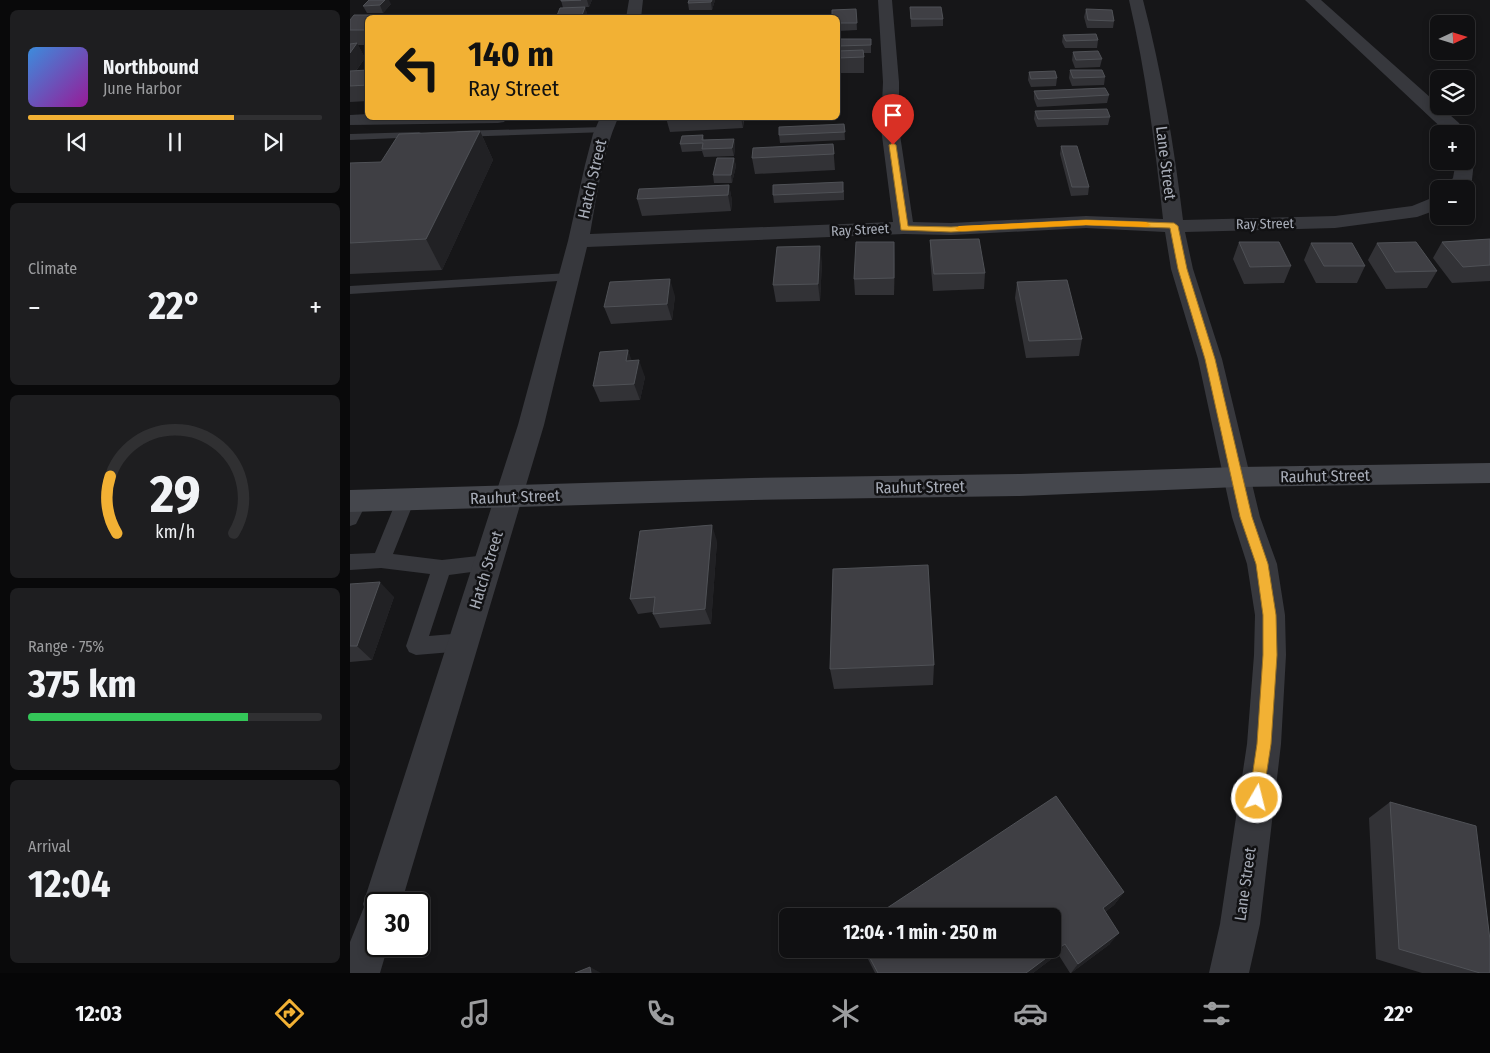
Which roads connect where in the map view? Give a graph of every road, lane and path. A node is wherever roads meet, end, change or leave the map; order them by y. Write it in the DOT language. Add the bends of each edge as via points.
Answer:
graph roads {
  1 [pos="636,0"];
  2 [pos="885,0"];
  3 [pos="1136,0"];
  4 [pos="1312,0"];
  5 [pos="634,15"];
  6 [pos="350,120"];
  7 [pos="365,120"];
  8 [pos="607,124"];
  9 [pos="1451,125"];
  10 [pos="428,135"];
  11 [pos="448,135"];
  12 [pos="350,137"];
  13 [pos="1430,205"];
  14 [pos="1174,226"];
  15 [pos="904,228"];
  16 [pos="578,242"];
  17 [pos="569,277"];
  18 [pos="350,290"];
  19 [pos="1490,473"];
  20 [pos="1238,477"];
  21 [pos="507,497"];
  22 [pos="406,499"];
  23 [pos="353,507"];
  24 [pos="381,560"];
  25 [pos="350,562"];
  26 [pos="487,563"];
  27 [pos="442,568"];
  28 [pos="464,642"];
  29 [pos="386,892"];
  30 [pos="365,957"];
  31 [pos="360,973"];
  32 [pos="1229,973"];
  1 -- 5 [label="street"];
  2 -- 15 [label="street" via="891,82 890,128"];
  3 -- 14 [label="street, Lane Street" via="1153,69"];
  4 -- 9 [label="street"];
  6 -- 7 [label="street"];
  8 -- 11 [label="lane"];
  8 -- 16 [label="street, Hatch Street" via="594,166"];
  10 -- 12 [label="lane"];
  13 -- 14 [label="street, Ray Street" via="1417,211 1335,222"];
  14 -- 15 [label="street, Ray Street" via="1086,222 951,229"];
  14 -- 20 [label="street, Lane Street" via="1182,269 1210,359"];
  15 -- 16 [label="street, Ray Street"];
  16 -- 17 [label="street, Hatch Street"];
  17 -- 18 [label="lane"];
  17 -- 21 [label="street, Hatch Street" via="531,425"];
  19 -- 20 [label="main road, Rauhut Street"];
  20 -- 21 [label="main road, Rauhut Street"];
  20 -- 32 [label="street, Lane Street" via="1246,517 1262,564 1270,615 1270,655 1264,744 1240,924"];
  21 -- 22 [label="main road, Rauhut Street"];
  21 -- 26 [label="street, Hatch Street"];
  22 -- 23 [label="main road, Rauhut Street"];
  22 -- 24 [label="lane"];
  24 -- 25 [label="lane"];
  24 -- 27 [label="lane"];
  26 -- 27 [label="lane"];
  26 -- 28 [label="street, Hatch Street"];
  27 -- 28 [label="lane" via="416,646"];
  28 -- 29 [label="street, Hatch Street"];
  30 -- 31 [label="street"];
}
